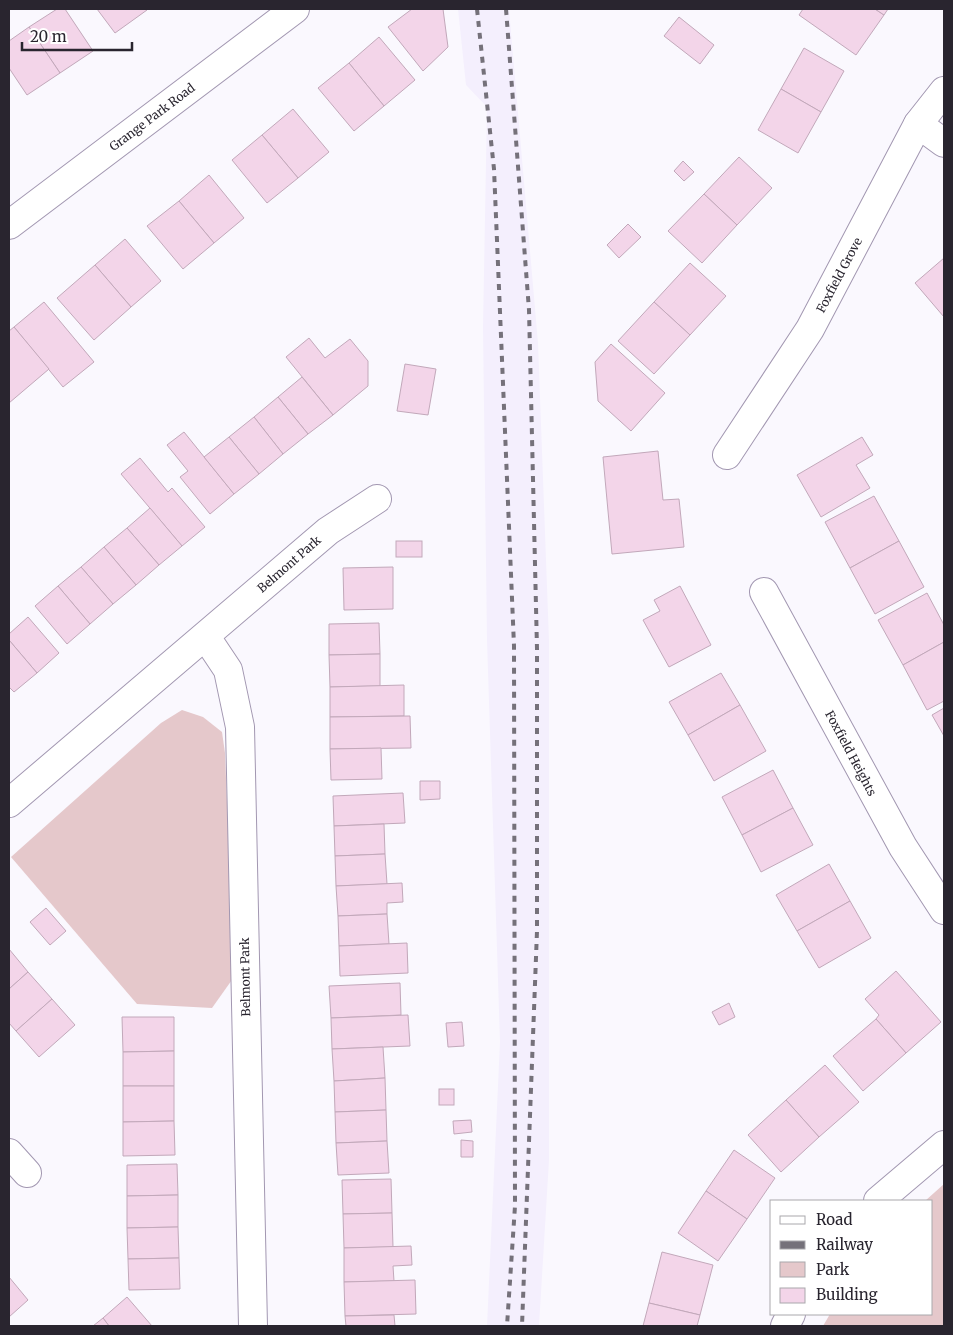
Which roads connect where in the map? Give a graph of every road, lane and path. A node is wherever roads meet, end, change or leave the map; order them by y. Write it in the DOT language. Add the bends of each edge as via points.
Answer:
graph roads {
  1 [pos="295,9"];
  2 [pos="944,91"];
  3 [pos="918,124"];
  4 [pos="944,143"];
  5 [pos="9,225"];
  6 [pos="727,455"];
  7 [pos="377,499"];
  8 [pos="764,592"];
  9 [pos="206,636"];
  10 [pos="9,803"];
  11 [pos="944,910"];
  12 [pos="944,1145"];
  13 [pos="9,1153"];
  14 [pos="27,1173"];
  15 [pos="879,1200"];
  16 [pos="253,1326"];
  1 -- 5 [label="street, Grange Park Road"];
  2 -- 3 [label="street, Foxfield Grove"];
  3 -- 4 [label="street"];
  3 -- 6 [label="street, Foxfield Grove" via="810,329"];
  7 -- 9 [label="street, Belmont Park" via="328,531"];
  8 -- 11 [label="street, Foxfield Heights" via="902,847"];
  9 -- 10 [label="street, Belmont Park"];
  9 -- 16 [label="street, Belmont Park" via="228,670 240,728"];
  12 -- 15 [label="street"];
  13 -- 14 [label="street"];
}
